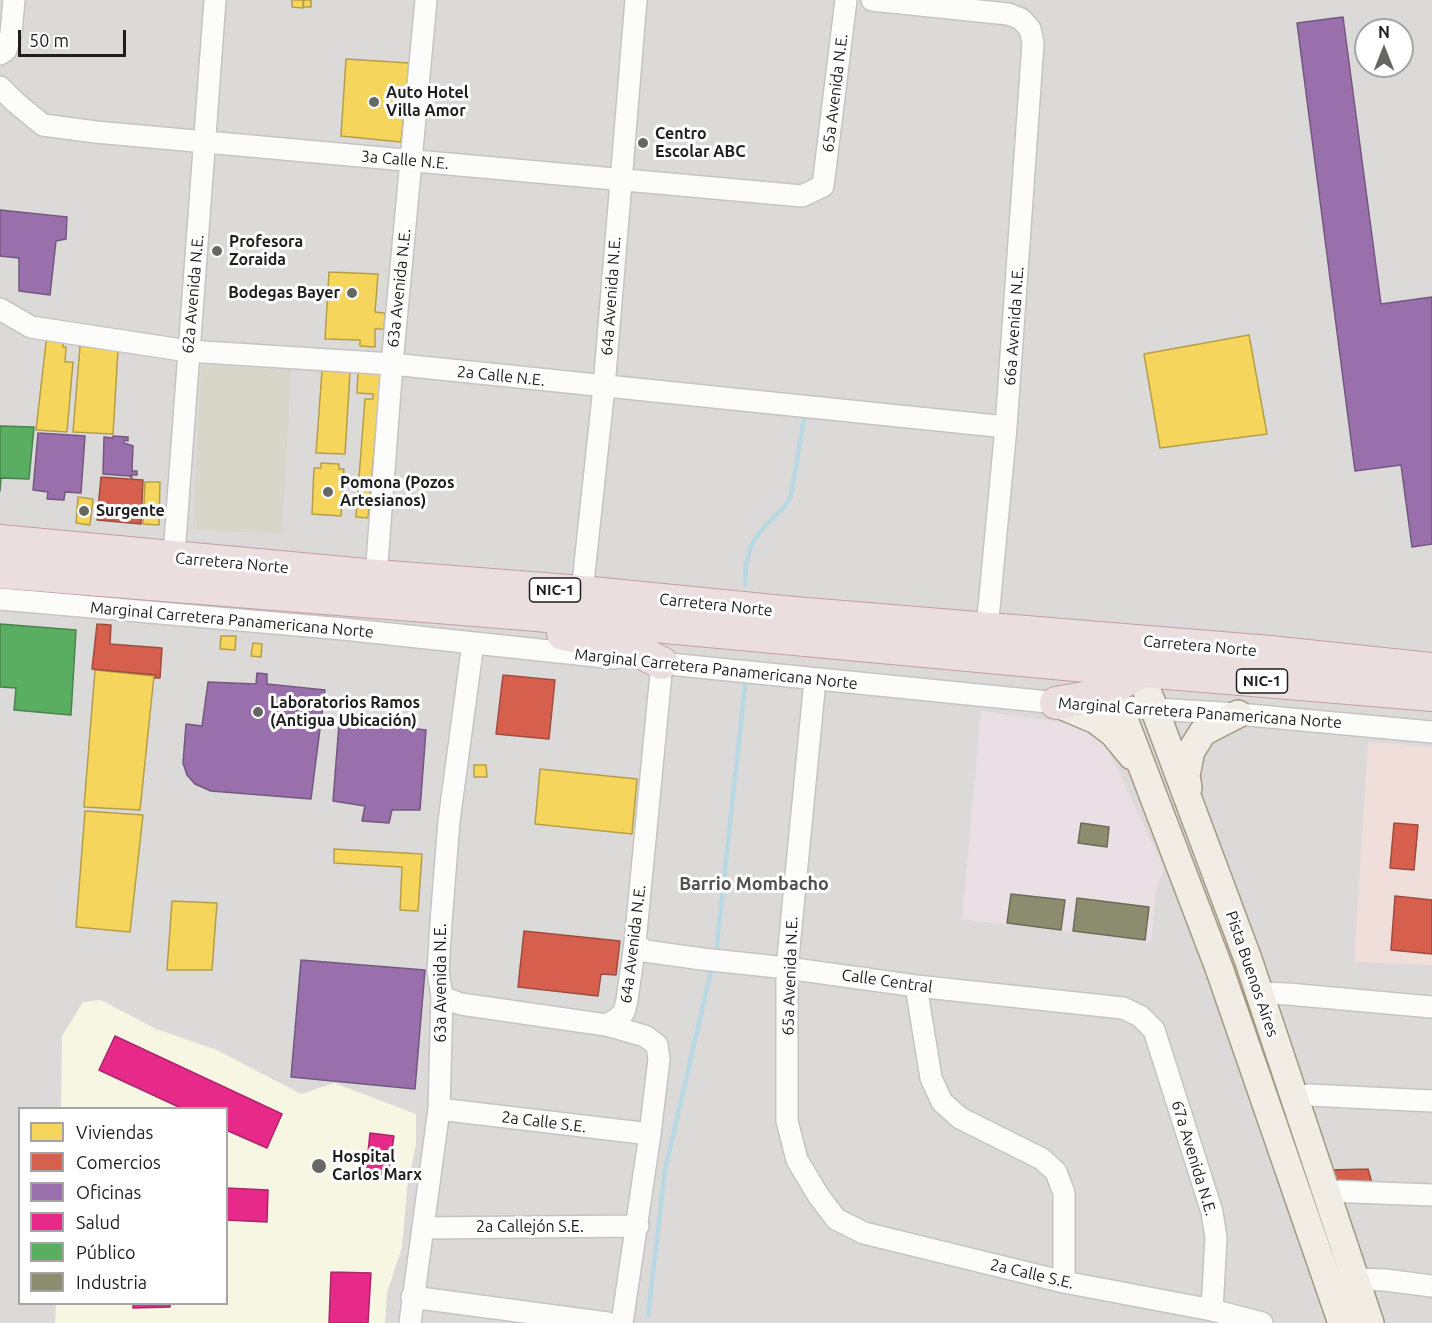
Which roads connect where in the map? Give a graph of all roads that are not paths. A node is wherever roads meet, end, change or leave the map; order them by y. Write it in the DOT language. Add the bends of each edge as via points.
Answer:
graph roads {
  1 [pos="14,0"];
  2 [pos="215,0"];
  3 [pos="426,0"];
  4 [pos="636,0"];
  5 [pos="846,0"];
  6 [pos="872,0"];
  7 [pos="3,52"];
  8 [pos="0,87"];
  9 [pos="15,102"];
  10 [pos="206,141"];
  11 [pos="412,161"];
  12 [pos="620,180"];
  13 [pos="823,186"];
  14 [pos="0,309"];
  15 [pos="188,351"];
  16 [pos="392,364"];
  17 [pos="604,387"];
  18 [pos="1006,427"];
  19 [pos="0,541"];
  20 [pos="0,572"];
  21 [pos="172,572"];
  22 [pos="376,576"];
  23 [pos="582,592"];
  24 [pos="0,599"];
  25 [pos="525,614"];
  26 [pos="987,629"];
  27 [pos="1110,639"];
  28 [pos="473,643"];
  29 [pos="662,663"];
  30 [pos="1399,666"];
  31 [pos="1432,669"];
  32 [pos="1140,670"];
  33 [pos="815,680"];
  34 [pos="1432,695"];
  35 [pos="1056,703"];
  36 [pos="1119,706"];
  37 [pos="1154,708"];
  38 [pos="1238,714"];
  39 [pos="1432,732"];
  40 [pos="1145,774"];
  41 [pos="1191,807"];
  42 [pos="1208,853"];
  43 [pos="1179,864"];
  44 [pos="635,943"];
  45 [pos="787,968"];
  46 [pos="916,986"];
  47 [pos="1260,993"];
  48 [pos="442,997"];
  49 [pos="1432,1007"];
  50 [pos="1140,1016"];
  51 [pos="606,1025"];
  52 [pos="1294,1100"];
  53 [pos="1432,1101"];
  54 [pos="439,1109"];
  55 [pos="650,1134"];
  56 [pos="1326,1191"];
  57 [pos="818,1195"];
  58 [pos="1432,1195"];
  59 [pos="638,1226"];
  60 [pos="423,1228"];
  61 [pos="1355,1280"];
  62 [pos="1065,1282"];
  63 [pos="1432,1286"];
  64 [pos="412,1297"];
  65 [pos="1212,1310"];
  66 [pos="410,1323"];
  67 [pos="607,1323"];
  68 [pos="622,1323"];
  69 [pos="1262,1323"];
  70 [pos="1342,1323"];
  71 [pos="1370,1323"];
  1 -- 7 [label="street" via="11,33"];
  2 -- 10 [label="street, 62a Avenida N.E."];
  3 -- 11 [label="street, 63a Avenida N.E."];
  4 -- 12 [label="street, 64a Avenida N.E."];
  5 -- 13 [label="street, 65a Avenida N.E."];
  6 -- 18 [label="street, 66a Avenida N.E." via="1008,14 1021,19 1030,29 1033,43"];
  7 -- 9 [label="street" via="5,84"];
  8 -- 9 [label="street, 3a Calle N.E."];
  9 -- 10 [label="street, 3a Calle N.E." via="43,125"];
  10 -- 11 [label="street, 3a Calle N.E."];
  10 -- 15 [label="street, 62a Avenida N.E."];
  11 -- 12 [label="street, 3a Calle N.E."];
  11 -- 16 [label="street, 63a Avenida N.E."];
  12 -- 13 [label="street, 3a Calle N.E." via="802,196"];
  12 -- 17 [label="street, 64a Avenida N.E."];
  14 -- 15 [label="street, 2a Calle N.E." via="31,327"];
  15 -- 16 [label="street, 2a Calle N.E."];
  15 -- 21 [label="street, 62a Avenida N.E."];
  16 -- 17 [label="street, 2a Calle N.E."];
  16 -- 22 [label="street, 63a Avenida N.E."];
  17 -- 18 [label="street, 2a Calle N.E."];
  17 -- 23 [label="street, 64a Avenida N.E."];
  18 -- 26 [label="street, 66a Avenida N.E."];
  19 -- 21 [label="highway, Carretera Norte / NIC-1"];
  20 -- 21 [label="highway, Carretera Norte / NIC-1"];
  21 -- 22 [label="highway, Carretera Norte / NIC-1"];
  21 -- 25 [label="highway, Carretera Norte / NIC-1"];
  22 -- 23 [label="highway, Carretera Norte / NIC-1"];
  23 -- 26 [label="highway, Carretera Norte / NIC-1"];
  24 -- 28 [label="street, Marginal Carretera Panamericana Norte"];
  25 -- 29 [label="highway" via="549,631 635,650"];
  25 -- 32 [label="highway, Carretera Norte / NIC-1"];
  26 -- 27 [label="highway, Carretera Norte / NIC-1"];
  27 -- 30 [label="highway, Carretera Norte / NIC-1"];
  27 -- 32 [label="main road, Pista Buenos Aires" via="1135,657"];
  28 -- 29 [label="street, Marginal Carretera Panamericana Norte"];
  28 -- 48 [label="street, 63a Avenida N.E." via="449,821 438,972"];
  29 -- 33 [label="street, Marginal Carretera Panamericana Norte"];
  29 -- 44 [label="street, 64a Avenida N.E."];
  30 -- 31 [label="highway, Carretera Norte / NIC-1"];
  30 -- 32 [label="highway" via="1319,676 1162,664"];
  32 -- 34 [label="highway, Carretera Norte / NIC-1"];
  32 -- 35 [label="highway" via="1090,697"];
  32 -- 36 [label="highway" via="1123,691"];
  32 -- 37 [label="main road, Pista Buenos Aires"];
  33 -- 35 [label="street, Marginal Carretera Panamericana Norte"];
  33 -- 45 [label="street, 65a Avenida N.E."];
  35 -- 36 [label="street, Marginal Carretera Panamericana Norte"];
  35 -- 40 [label="main road" via="1096,720 1113,733"];
  36 -- 37 [label="street, Marginal Carretera Panamericana Norte"];
  36 -- 40 [label="main road, Pista Buenos Aires"];
  37 -- 38 [label="street, Marginal Carretera Panamericana Norte"];
  37 -- 41 [label="main road, Pista Buenos Aires"];
  38 -- 39 [label="street, Marginal Carretera Panamericana Norte"];
  38 -- 41 [label="main road" via="1203,732 1191,751 1186,775"];
  40 -- 43 [label="main road, Pista Buenos Aires"];
  41 -- 42 [label="main road, Pista Buenos Aires"];
  42 -- 43 [label="main road"];
  42 -- 47 [label="main road, Pista Buenos Aires"];
  43 -- 70 [label="main road, Pista Buenos Aires"];
  44 -- 45 [label="street, Calle Central" via="645,951"];
  44 -- 51 [label="street, 64a Avenida N.E." via="624,1012"];
  45 -- 46 [label="street, Calle Central"];
  45 -- 57 [label="street, 65a Avenida N.E." via="787,1121 797,1160"];
  46 -- 50 [label="street, Calle Central" via="1123,1008"];
  46 -- 62 [label="street" via="931,1078 942,1102 960,1118 1042,1159 1056,1172 1064,1193"];
  47 -- 49 [label="street"];
  47 -- 52 [label="main road, Pista Buenos Aires"];
  48 -- 51 [label="street" via="461,1004"];
  48 -- 54 [label="street, 63a Avenida N.E."];
  50 -- 65 [label="street, 67a Avenida N.E." via="1154,1030 1212,1212 1216,1238"];
  51 -- 55 [label="street, 64a Avenida N.E." via="645,1036 657,1045 659,1059"];
  52 -- 53 [label="street" via="1309,1095"];
  52 -- 56 [label="main road, Pista Buenos Aires"];
  54 -- 55 [label="street, 2a Calle S.E."];
  54 -- 60 [label="street, 63a Avenida N.E."];
  55 -- 59 [label="street, 64a Avenida N.E."];
  56 -- 58 [label="street"];
  56 -- 61 [label="main road, Pista Buenos Aires"];
  57 -- 62 [label="street, 2a Calle S.E." via="836,1220 864,1233"];
  59 -- 60 [label="street, 2a Callejón S.E."];
  59 -- 68 [label="street, 64a Avenida N.E."];
  60 -- 64 [label="street, 63a Avenida N.E."];
  61 -- 63 [label="street"];
  61 -- 71 [label="main road, Pista Buenos Aires"];
  62 -- 65 [label="street, 2a Calle S.E."];
  64 -- 66 [label="street, 63a Avenida N.E."];
  64 -- 67 [label="street"];
  65 -- 69 [label="street, 2a Calle S.E."];
}
